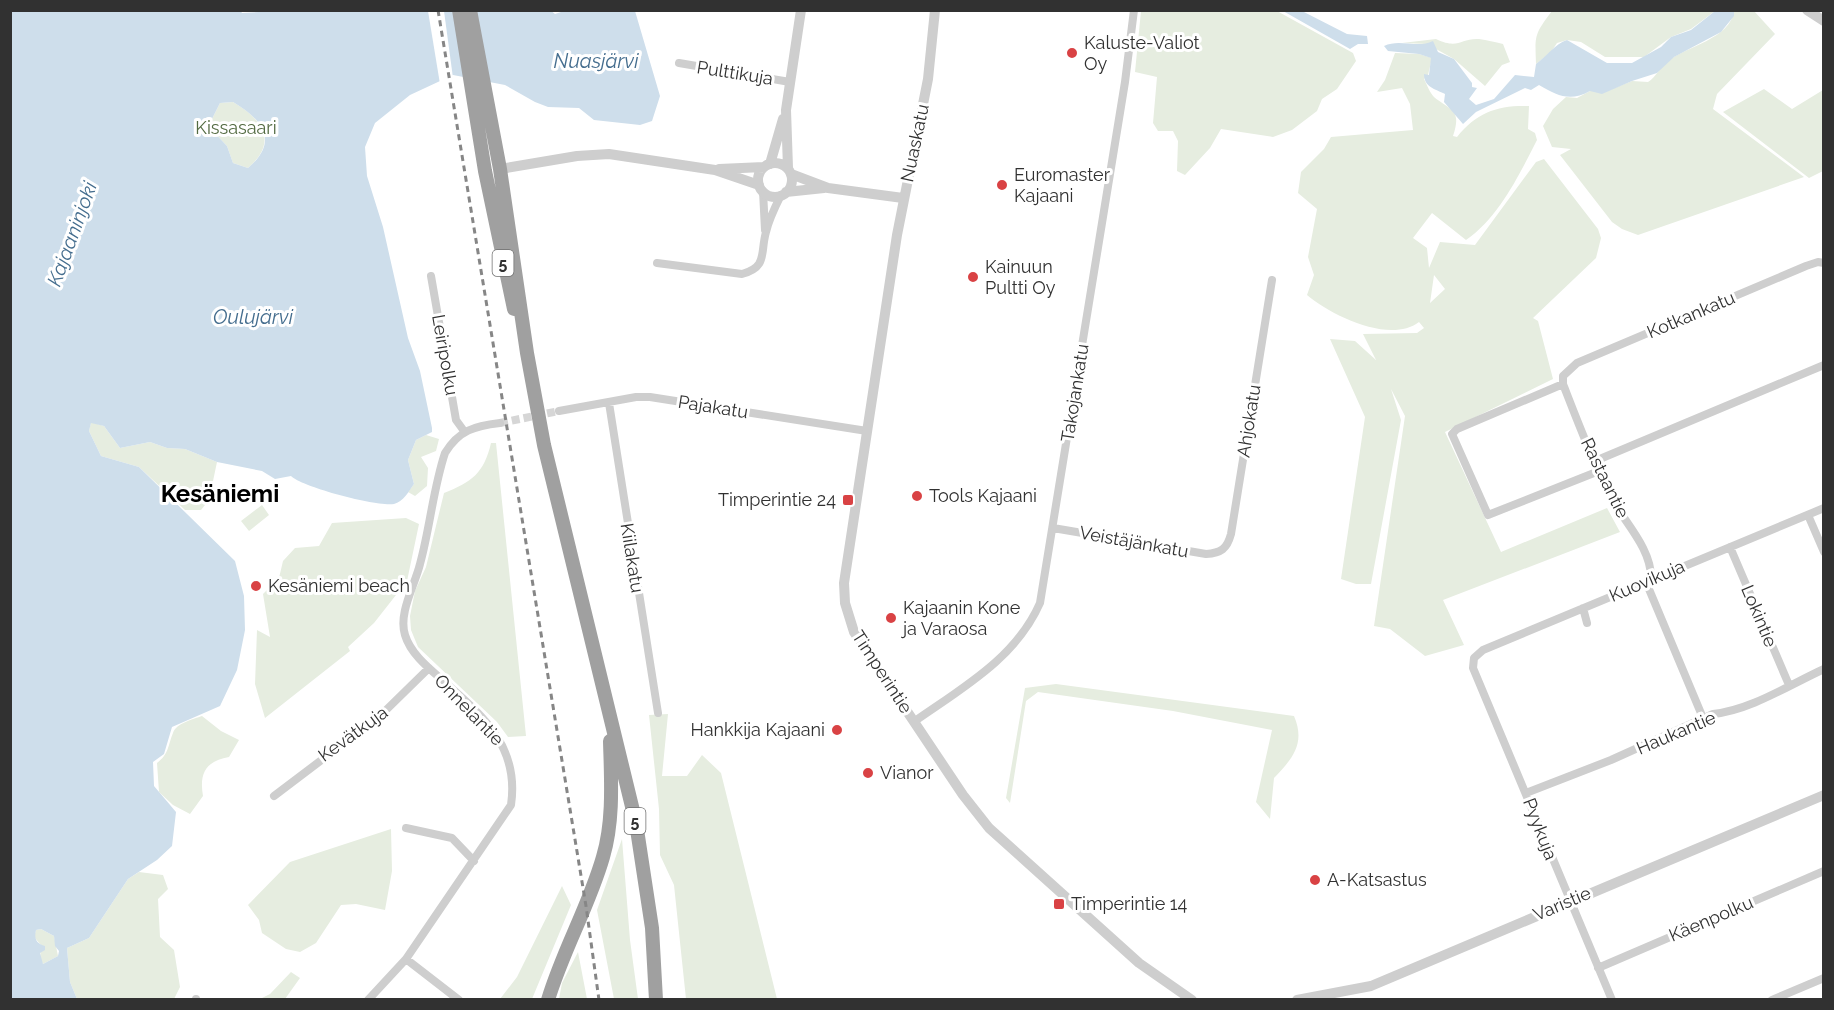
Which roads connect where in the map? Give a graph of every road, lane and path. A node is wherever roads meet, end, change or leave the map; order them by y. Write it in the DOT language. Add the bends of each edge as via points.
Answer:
graph roads {
  1 [pos="459,10"];
  2 [pos="470,10"];
  3 [pos="801,10"];
  4 [pos="935,10"];
  5 [pos="1134,10"];
  6 [pos="1807,10"];
  7 [pos="1824,21"];
  8 [pos="680,63"];
  9 [pos="790,82"];
  10 [pos="481,104"];
  11 [pos="786,110"];
  12 [pos="767,165"];
  13 [pos="500,169"];
  14 [pos="716,170"];
  15 [pos="485,171"];
  16 [pos="789,171"];
  17 [pos="761,188"];
  18 [pos="828,188"];
  19 [pos="783,194"];
  20 [pos="903,198"];
  21 [pos="765,233"];
  22 [pos="657,263"];
  23 [pos="1824,263"];
  24 [pos="431,276"];
  25 [pos="1272,280"];
  26 [pos="527,353"];
  27 [pos="1824,365"];
  28 [pos="1563,380"];
  29 [pos="609,403"];
  30 [pos="559,411"];
  31 [pos="500,423"];
  32 [pos="464,431"];
  33 [pos="867,431"];
  34 [pos="1594,461"];
  35 [pos="1599,471"];
  36 [pos="1824,508"];
  37 [pos="1808,514"];
  38 [pos="1053,528"];
  39 [pos="1730,547"];
  40 [pos="1824,552"];
  41 [pos="1215,554"];
  42 [pos="1649,580"];
  43 [pos="1583,608"];
  44 [pos="1587,623"];
  45 [pos="1474,658"];
  46 [pos="429,668"];
  47 [pos="1824,669"];
  48 [pos="1789,685"];
  49 [pos="658,713"];
  50 [pos="609,715"];
  51 [pos="1703,718"];
  52 [pos="915,721"];
  53 [pos="1526,793"];
  54 [pos="1824,795"];
  55 [pos="273,796"];
  56 [pos="406,828"];
  57 [pos="474,861"];
  58 [pos="1824,871"];
  59 [pos="1569,902"];
  60 [pos="406,959"];
  61 [pos="1598,968"];
  62 [pos="1824,978"];
  63 [pos="656,981"];
  64 [pos="368,999"];
  65 [pos="459,999"];
  66 [pos="548,999"];
  67 [pos="656,999"];
  68 [pos="661,999"];
  69 [pos="1190,999"];
  70 [pos="1297,999"];
  71 [pos="1612,999"];
  72 [pos="1772,999"];
  1 -- 10 [label="highway, 5"];
  2 -- 10 [label="highway, 5"];
  3 -- 9 [label="street"];
  4 -- 20 [label="street, Nuaskatu" via="928,79"];
  5 -- 38 [label="street, Takojankatu"];
  6 -- 7 [label="street"];
  8 -- 9 [label="street, Pulttikuja"];
  9 -- 11 [label="street"];
  10 -- 13 [label="highway, 5"];
  10 -- 15 [label="highway, 5"];
  11 -- 12 [label="street"];
  11 -- 16 [label="street"];
  12 -- 14 [label="street"];
  12 -- 16 [label="street" via="779,163"];
  12 -- 17 [label="street" via="759,176"];
  13 -- 14 [label="street" via="609,154"];
  13 -- 15 [label="street"];
  13 -- 26 [label="highway, 5"];
  14 -- 17 [label="street"];
  15 -- 26 [label="highway, 5" via="511,299"];
  16 -- 18 [label="street, Nuaskatu"];
  16 -- 19 [label="street" via="791,184"];
  17 -- 19 [label="street" via="771,196"];
  17 -- 21 [label="street"];
  18 -- 19 [label="street, Nuaskatu"];
  18 -- 20 [label="street, Nuaskatu"];
  19 -- 21 [label="street"];
  20 -- 33 [label="street, Timperintie"];
  21 -- 22 [label="street" via="761,262 754,271 742,274"];
  23 -- 28 [label="street, Kotkankatu" via="1806,266 1577,363"];
  24 -- 32 [label="street, Leiripolku" via="456,420"];
  25 -- 41 [label="street, Ahjokatu" via="1231,534 1226,547"];
  26 -- 50 [label="highway, 5" via="544,445"];
  27 -- 34 [label="street"];
  28 -- 34 [label="street, Rastaantie"];
  28 -- 35 [label="street, Kotkankatu" via="1452,434 1488,515"];
  29 -- 30 [label="street, Pajakatu"];
  29 -- 33 [label="street, Pajakatu" via="650,397"];
  29 -- 49 [label="street, Kiilakatu"];
  31 -- 32 [label="street"];
  32 -- 46 [label="street, Onnelantie" via="453,440 440,469 404,622 410,647"];
  33 -- 52 [label="street, Timperintie" via="844,603 854,632"];
  34 -- 35 [label="street, Rastaantie"];
  35 -- 42 [label="street, Rastaantie" via="1652,568"];
  36 -- 37 [label="street, Kuovikuja"];
  37 -- 39 [label="street, Kuovikuja"];
  37 -- 40 [label="street"];
  38 -- 41 [label="street, Veistäjänkatu"];
  38 -- 52 [label="street, Takojankatu" via="1040,603 1024,634 982,673"];
  39 -- 42 [label="street, Kuovikuja"];
  39 -- 48 [label="street, Lokintie"];
  42 -- 43 [label="street, Kuovikuja"];
  42 -- 51 [label="street, Rastaantie"];
  43 -- 44 [label="street"];
  43 -- 45 [label="street, Kuovikuja" via="1483,650"];
  45 -- 53 [label="street, Pyykuja" via="1473,668"];
  46 -- 55 [label="street, Kevätkuja" via="388,709"];
  46 -- 57 [label="street, Onnelantie" via="498,737 511,767 511,805"];
  47 -- 48 [label="street, Haukantie"];
  48 -- 51 [label="street, Haukantie" via="1726,713"];
  50 -- 63 [label="highway, 5" via="636,823"];
  50 -- 66 [label="highway" via="612,802 604,855"];
  51 -- 53 [label="street, Haukantie"];
  52 -- 69 [label="street, Timperintie" via="989,828 1139,963"];
  53 -- 59 [label="street, Pyykuja"];
  54 -- 59 [label="street, Varistie"];
  56 -- 57 [label="street" via="452,838"];
  57 -- 60 [label="street, Onnelantie"];
  58 -- 61 [label="street, Käenpolku"];
  59 -- 61 [label="street, Pyykuja"];
  59 -- 70 [label="street, Varistie" via="1371,986"];
  60 -- 64 [label="street, Onnelantie"];
  60 -- 65 [label="street"];
  61 -- 71 [label="street, Pyykuja"];
  62 -- 72 [label="street"];
  63 -- 67 [label="highway, 5"];
  63 -- 68 [label="highway"];
}
